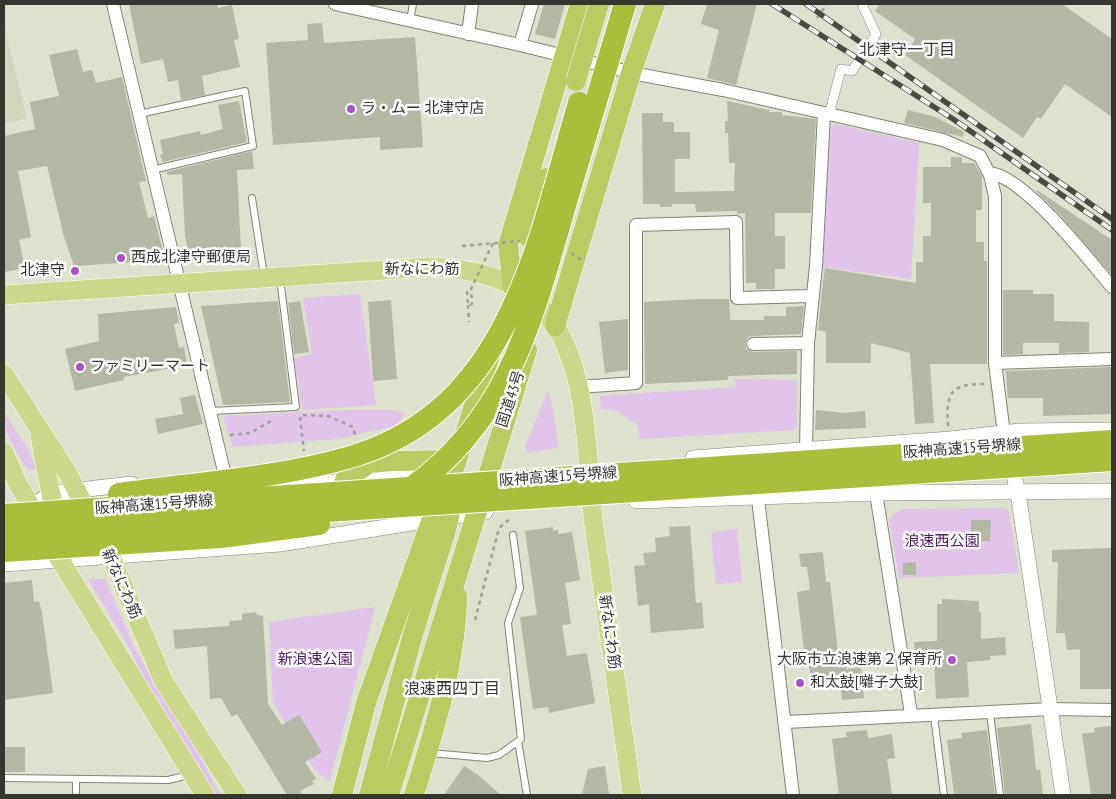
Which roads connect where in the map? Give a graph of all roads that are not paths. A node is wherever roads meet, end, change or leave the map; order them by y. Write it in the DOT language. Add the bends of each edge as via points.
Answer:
graph roads {
  1 [pos="112,4"];
  2 [pos="336,4"];
  3 [pos="413,4"];
  4 [pos="472,4"];
  5 [pos="532,4"];
  6 [pos="580,4"];
  7 [pos="599,4"];
  8 [pos="610,4"];
  9 [pos="625,4"];
  10 [pos="634,4"];
  11 [pos="655,4"];
  12 [pos="862,4"];
  13 [pos="410,21"];
  14 [pos="468,34"];
  15 [pos="520,45"];
  16 [pos="565,57"];
  17 [pos="631,73"];
  18 [pos="826,114"];
  19 [pos="138,115"];
  20 [pos="152,170"];
  21 [pos="989,173"];
  22 [pos="252,198"];
  23 [pos="272,277"];
  24 [pos="180,283"];
  25 [pos="513,287"];
  26 [pos="1112,287"];
  27 [pos="4,295"];
  28 [pos="812,296"];
  29 [pos="541,306"];
  30 [pos="555,326"];
  31 [pos="808,343"];
  32 [pos="753,344"];
  33 [pos="1112,359"];
  34 [pos="996,363"];
  35 [pos="4,374"];
  36 [pos="578,387"];
  37 [pos="210,411"];
  38 [pos="40,429"];
  39 [pos="1112,430"];
  40 [pos="1004,434"];
  41 [pos="1112,441"];
  42 [pos="806,450"];
  43 [pos="4,452"];
  44 [pos="1112,460"];
  45 [pos="369,464"];
  46 [pos="588,465"];
  47 [pos="454,468"];
  48 [pos="488,472"];
  49 [pos="224,473"];
  50 [pos="346,480"];
  51 [pos="228,488"];
  52 [pos="1112,491"];
  53 [pos="876,493"];
  54 [pos="1018,493"];
  55 [pos="80,496"];
  56 [pos="758,499"];
  57 [pos="592,502"];
  58 [pos="30,507"];
  59 [pos="54,507"];
  60 [pos="4,509"];
  61 [pos="475,513"];
  62 [pos="4,515"];
  63 [pos="440,518"];
  64 [pos="4,532"];
  65 [pos="512,535"];
  66 [pos="242,548"];
  67 [pos="4,551"];
  68 [pos="111,557"];
  69 [pos="60,560"];
  70 [pos="4,564"];
  71 [pos="457,571"];
  72 [pos="1051,709"];
  73 [pos="1112,710"];
  74 [pos="990,713"];
  75 [pos="911,714"];
  76 [pos="934,716"];
  77 [pos="785,722"];
  78 [pos="518,741"];
  79 [pos="427,753"];
  80 [pos="193,774"];
  81 [pos="4,778"];
  82 [pos="76,779"];
  83 [pos="76,795"];
  84 [pos="205,795"];
  85 [pos="237,795"];
  86 [pos="342,795"];
  87 [pos="369,795"];
  88 [pos="389,795"];
  89 [pos="414,795"];
  90 [pos="527,795"];
  91 [pos="632,795"];
  92 [pos="794,795"];
  93 [pos="944,795"];
  94 [pos="1000,795"];
  95 [pos="1064,795"];
  1 -- 19 [label="street"];
  2 -- 13 [label="street"];
  3 -- 13 [label="lane"];
  4 -- 14 [label="street"];
  5 -- 15 [label="street"];
  6 -- 16 [label="highway"];
  7 -- 25 [label="highway, bridge"];
  8 -- 60 [label="highway, bridge" via="521,291 483,362 463,387 438,409 381,445 316,466"];
  9 -- 67 [label="highway, bridge" via="548,262 512,366 479,423 437,469 384,503 324,523 221,537"];
  10 -- 29 [label="highway, 国道43号"];
  11 -- 17 [label="highway"];
  12 -- 18 [label="street" via="876,34 852,71 841,69"];
  13 -- 14 [label="street"];
  14 -- 15 [label="street"];
  15 -- 16 [label="street"];
  16 -- 17 [label="street"];
  16 -- 25 [label="highway" via="508,245"];
  17 -- 18 [label="street"];
  17 -- 30 [label="highway"];
  18 -- 21 [label="street" via="943,140 980,156"];
  18 -- 28 [label="street"];
  19 -- 20 [label="street"];
  19 -- 20 [label="lane" via="245,91 253,146"];
  20 -- 24 [label="street"];
  21 -- 26 [label="street" via="999,174 1020,186"];
  21 -- 34 [label="street" via="995,196"];
  22 -- 23 [label="lane"];
  23 -- 24 [label="main road, 新なにわ筋"];
  23 -- 25 [label="main road, 新なにわ筋" via="447,268 476,272"];
  23 -- 37 [label="lane" via="296,407"];
  24 -- 27 [label="main road, 新なにわ筋"];
  24 -- 37 [label="street"];
  25 -- 29 [label="main road, 新なにわ筋"];
  25 -- 47 [label="highway"];
  28 -- 31 [label="street"];
  28 -- 36 [label="street" via="737,298 736,222 636,225 636,383"];
  29 -- 30 [label="main road, 新なにわ筋"];
  29 -- 48 [label="highway, 国道43号"];
  30 -- 36 [label="main road, 新なにわ筋" via="572,361"];
  31 -- 32 [label="street"];
  31 -- 42 [label="street"];
  33 -- 34 [label="street"];
  34 -- 40 [label="street"];
  35 -- 38 [label="main road, 新なにわ筋"];
  36 -- 46 [label="main road, 新なにわ筋"];
  37 -- 49 [label="street"];
  38 -- 55 [label="main road, 新なにわ筋"];
  38 -- 59 [label="main road"];
  39 -- 40 [label="street"];
  40 -- 42 [label="street"];
  40 -- 54 [label="street"];
  41 -- 62 [label="highway, 阪神高速15号堺線, bridge"];
  42 -- 46 [label="street"];
  43 -- 58 [label="main road"];
  44 -- 64 [label="highway, 阪神高速15号堺線, bridge"];
  45 -- 47 [label="highway" via="393,461"];
  45 -- 49 [label="street"];
  45 -- 50 [label="highway"];
  46 -- 48 [label="street"];
  46 -- 57 [label="main road, 新なにわ筋"];
  47 -- 48 [label="street"];
  47 -- 50 [label="street"];
  47 -- 63 [label="highway"];
  48 -- 61 [label="highway, 国道43号"];
  49 -- 51 [label="street"];
  49 -- 55 [label="street"];
  50 -- 51 [label="street"];
  51 -- 55 [label="street"];
  51 -- 66 [label="street"];
  52 -- 54 [label="street"];
  53 -- 54 [label="street"];
  53 -- 56 [label="street"];
  53 -- 75 [label="street"];
  54 -- 72 [label="street"];
  55 -- 59 [label="street"];
  55 -- 68 [label="main road, 新なにわ筋"];
  56 -- 57 [label="street"];
  56 -- 77 [label="street"];
  57 -- 61 [label="street"];
  57 -- 91 [label="main road, 新なにわ筋"];
  58 -- 59 [label="street"];
  58 -- 59 [label="street"];
  58 -- 60 [label="street"];
  58 -- 69 [label="main road"];
  59 -- 68 [label="street"];
  59 -- 69 [label="main road"];
  61 -- 63 [label="street"];
  61 -- 71 [label="highway, 国道43号"];
  63 -- 66 [label="street"];
  63 -- 86 [label="highway" via="366,703"];
  63 -- 87 [label="highway" via="411,642"];
  65 -- 78 [label="lane" via="520,588 508,622 521,739"];
  66 -- 68 [label="street"];
  68 -- 69 [label="street"];
  68 -- 85 [label="main road, 新なにわ筋" via="164,682"];
  69 -- 70 [label="street"];
  69 -- 80 [label="main road"];
  71 -- 79 [label="highway" via="455,640"];
  71 -- 88 [label="highway, 国道43号"];
  72 -- 73 [label="street"];
  72 -- 74 [label="street"];
  72 -- 95 [label="street"];
  74 -- 76 [label="street"];
  74 -- 94 [label="lane"];
  75 -- 76 [label="street"];
  75 -- 77 [label="street"];
  76 -- 93 [label="lane"];
  77 -- 92 [label="street"];
  78 -- 79 [label="lane" via="487,758"];
  78 -- 90 [label="lane"];
  79 -- 89 [label="highway"];
  80 -- 82 [label="lane" via="168,780"];
  80 -- 84 [label="main road"];
  81 -- 82 [label="lane"];
  82 -- 83 [label="lane"];
}
